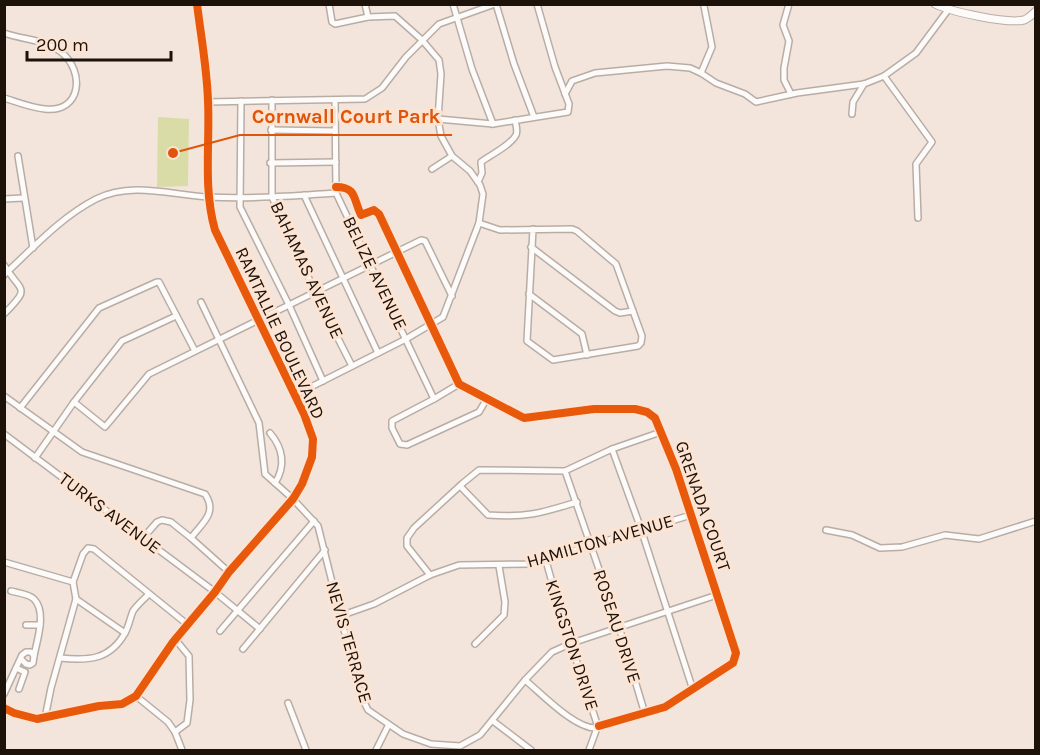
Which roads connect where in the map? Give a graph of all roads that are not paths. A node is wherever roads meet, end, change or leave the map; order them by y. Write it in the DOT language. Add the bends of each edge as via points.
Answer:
graph roads {
  1 [pos="197,4"];
  2 [pos="329,4"];
  3 [pos="365,4"];
  4 [pos="453,4"];
  5 [pos="495,4"];
  6 [pos="537,4"];
  7 [pos="789,4"];
  8 [pos="935,4"];
  9 [pos="704,6"];
  10 [pos="948,10"];
  11 [pos="1035,11"];
  12 [pos="368,17"];
  13 [pos="457,17"];
  14 [pos="4,33"];
  15 [pos="422,40"];
  16 [pos="701,72"];
  17 [pos="885,76"];
  18 [pos="864,84"];
  19 [pos="565,94"];
  20 [pos="791,94"];
  21 [pos="4,98"];
  22 [pos="272,100"];
  23 [pos="241,101"];
  24 [pos="335,101"];
  25 [pos="208,102"];
  26 [pos="852,114"];
  27 [pos="534,117"];
  28 [pos="438,120"];
  29 [pos="515,120"];
  30 [pos="493,124"];
  31 [pos="271,130"];
  32 [pos="336,131"];
  33 [pos="18,156"];
  34 [pos="452,156"];
  35 [pos="336,162"];
  36 [pos="270,163"];
  37 [pos="432,169"];
  38 [pos="478,182"];
  39 [pos="336,190"];
  40 [pos="304,195"];
  41 [pos="239,196"];
  42 [pos="208,197"];
  43 [pos="272,197"];
  44 [pos="23,198"];
  45 [pos="4,199"];
  46 [pos="918,218"];
  47 [pos="479,223"];
  48 [pos="533,229"];
  49 [pos="531,247"];
  50 [pos="33,248"];
  51 [pos="397,252"];
  52 [pos="4,265"];
  53 [pos="369,265"];
  54 [pos="6,273"];
  55 [pos="343,278"];
  56 [pos="315,292"];
  57 [pos="529,294"];
  58 [pos="452,296"];
  59 [pos="201,302"];
  60 [pos="289,305"];
  61 [pos="633,311"];
  62 [pos="4,314"];
  63 [pos="176,316"];
  64 [pos="259,320"];
  65 [pos="432,326"];
  66 [pos="220,339"];
  67 [pos="406,339"];
  68 [pos="195,351"];
  69 [pos="378,353"];
  70 [pos="587,355"];
  71 [pos="352,366"];
  72 [pos="323,381"];
  73 [pos="459,384"];
  74 [pos="295,395"];
  75 [pos="4,396"];
  76 [pos="434,399"];
  77 [pos="486,400"];
  78 [pos="74,402"];
  79 [pos="20,408"];
  80 [pos="53,432"];
  81 [pos="661,432"];
  82 [pos="270,433"];
  83 [pos="4,434"];
  84 [pos="612,449"];
  85 [pos="36,458"];
  86 [pos="565,471"];
  87 [pos="275,483"];
  88 [pos="460,486"];
  89 [pos="293,499"];
  90 [pos="577,502"];
  91 [pos="691,515"];
  92 [pos="314,521"];
  93 [pos="1035,521"];
  94 [pos="642,530"];
  95 [pos="826,530"];
  96 [pos="143,537"];
  97 [pos="191,538"];
  98 [pos="592,546"];
  99 [pos="325,550"];
  100 [pos="546,561"];
  101 [pos="4,562"];
  102 [pos="500,566"];
  103 [pos="229,572"];
  104 [pos="430,575"];
  105 [pos="73,582"];
  106 [pos="11,591"];
  107 [pos="215,592"];
  108 [pos="149,594"];
  109 [pos="717,595"];
  110 [pos="76,599"];
  111 [pos="239,611"];
  112 [pos="668,611"];
  113 [pos="340,616"];
  114 [pos="26,625"];
  115 [pos="40,625"];
  116 [pos="188,625"];
  117 [pos="619,627"];
  118 [pos="260,629"];
  119 [pos="220,631"];
  120 [pos="125,633"];
  121 [pos="175,639"];
  122 [pos="572,643"];
  123 [pos="475,644"];
  124 [pos="243,649"];
  125 [pos="34,656"];
  126 [pos="60,658"];
  127 [pos="21,659"];
  128 [pos="16,668"];
  129 [pos="525,680"];
  130 [pos="19,689"];
  131 [pos="693,690"];
  132 [pos="4,694"];
  133 [pos="136,696"];
  134 [pos="288,703"];
  135 [pos="4,708"];
  136 [pos="645,714"];
  137 [pos="45,718"];
  138 [pos="493,721"];
  139 [pos="388,726"];
  140 [pos="598,727"];
  141 [pos="175,732"];
  142 [pos="461,748"];
  143 [pos="182,750"];
  144 [pos="306,750"];
  145 [pos="376,750"];
  146 [pos="531,750"];
  147 [pos="589,750"];
  1 -- 25 [label="street, RAMTALLIE BOULEVARD"];
  2 -- 12 [label="street" via="333,23"];
  3 -- 12 [label="street"];
  4 -- 13 [label="street"];
  5 -- 13 [label="street"];
  5 -- 27 [label="street"];
  6 -- 19 [label="street"];
  7 -- 20 [label="street" via="783,25 789,41 784,80"];
  8 -- 10 [label="street"];
  9 -- 16 [label="street" via="712,47"];
  10 -- 11 [label="street" via="1015,21 1028,19"];
  10 -- 17 [label="street" via="916,52"];
  12 -- 15 [label="street" via="396,16"];
  13 -- 15 [label="street" via="439,24"];
  13 -- 30 [label="street"];
  14 -- 21 [label="street" via="61,51 73,67 77,88 68,104 57,108 45,109"];
  15 -- 24 [label="street" via="374,95"];
  15 -- 28 [label="street" via="441,68"];
  16 -- 19 [label="street" via="667,66 603,72 572,81"];
  16 -- 20 [label="street" via="709,80 756,102"];
  17 -- 18 [label="street"];
  17 -- 46 [label="street" via="932,142 916,164"];
  18 -- 20 [label="street"];
  18 -- 26 [label="street" via="853,102"];
  19 -- 27 [label="street" via="568,112"];
  22 -- 23 [label="street"];
  22 -- 24 [label="street"];
  22 -- 31 [label="street, BAHAMAS AVENUE"];
  23 -- 25 [label="street"];
  23 -- 41 [label="street"];
  24 -- 32 [label="street, BELIZE AVENUE"];
  25 -- 42 [label="street, RAMTALLIE BOULEVARD"];
  27 -- 29 [label="street"];
  28 -- 30 [label="street"];
  28 -- 34 [label="street" via="441,136"];
  29 -- 30 [label="street"];
  29 -- 38 [label="street" via="515,137 481,162"];
  31 -- 32 [label="street"];
  31 -- 36 [label="street, BAHAMAS AVENUE"];
  32 -- 35 [label="street, BELIZE AVENUE"];
  33 -- 44 [label="street"];
  34 -- 37 [label="street"];
  34 -- 38 [label="street"];
  35 -- 36 [label="street"];
  35 -- 39 [label="street, BELIZE AVENUE"];
  36 -- 43 [label="street, BAHAMAS AVENUE"];
  38 -- 47 [label="street" via="483,194"];
  39 -- 40 [label="street"];
  39 -- 51 [label="street" via="351,189 361,215 376,211"];
  39 -- 53 [label="street, BELIZE AVENUE"];
  40 -- 43 [label="street"];
  40 -- 55 [label="street"];
  41 -- 42 [label="street"];
  41 -- 43 [label="street"];
  41 -- 60 [label="street" via="240,207"];
  42 -- 50 [label="street" via="124,190 97,198 70,214"];
  42 -- 64 [label="street, RAMTALLIE BOULEVARD" via="215,230"];
  43 -- 56 [label="street, BAHAMAS AVENUE"];
  44 -- 45 [label="street"];
  44 -- 50 [label="street"];
  47 -- 48 [label="street" via="500,230"];
  47 -- 58 [label="street"];
  48 -- 49 [label="street"];
  48 -- 61 [label="street" via="572,229 582,234 616,264"];
  49 -- 57 [label="street"];
  49 -- 61 [label="street" via="615,311"];
  50 -- 54 [label="street"];
  51 -- 53 [label="street"];
  51 -- 58 [label="street" via="425,241"];
  51 -- 65 [label="street"];
  52 -- 54 [label="street"];
  53 -- 55 [label="street"];
  53 -- 67 [label="street, BELIZE AVENUE"];
  54 -- 62 [label="street" via="22,292"];
  55 -- 56 [label="street"];
  55 -- 69 [label="street"];
  56 -- 60 [label="street"];
  56 -- 71 [label="street, BAHAMAS AVENUE"];
  57 -- 70 [label="street" via="582,333"];
  57 -- 70 [label="street" via="527,341 553,360"];
  58 -- 65 [label="street" via="443,317"];
  59 -- 66 [label="street"];
  60 -- 64 [label="street"];
  60 -- 72 [label="street"];
  61 -- 70 [label="street" via="642,336 638,346"];
  63 -- 68 [label="street"];
  63 -- 78 [label="street" via="122,341"];
  63 -- 79 [label="street" via="158,282 99,308"];
  64 -- 66 [label="street"];
  64 -- 74 [label="street, RAMTALLIE BOULEVARD"];
  65 -- 67 [label="street"];
  65 -- 73 [label="street"];
  66 -- 68 [label="street"];
  66 -- 87 [label="street" via="260,423 265,474"];
  67 -- 69 [label="street"];
  67 -- 76 [label="street, BELIZE AVENUE"];
  68 -- 78 [label="street" via="149,374 105,427"];
  69 -- 71 [label="street"];
  71 -- 72 [label="street"];
  72 -- 74 [label="street"];
  73 -- 76 [label="street"];
  73 -- 77 [label="street, GRENADA COURT"];
  74 -- 89 [label="street, RAMTALLIE BOULEVARD" via="313,439 312,457"];
  75 -- 79 [label="street"];
  76 -- 77 [label="street" via="392,421 400,444 407,445 479,412"];
  77 -- 81 [label="street, GRENADA COURT" via="524,418 594,409 635,409 655,418"];
  78 -- 80 [label="street"];
  79 -- 80 [label="street"];
  80 -- 85 [label="street"];
  80 -- 97 [label="street" via="95,458 205,494 210,501 209,516"];
  81 -- 84 [label="street"];
  81 -- 91 [label="street, GRENADA COURT"];
  82 -- 87 [label="street" via="279,446 282,465"];
  83 -- 85 [label="street, TURKS AVENUE"];
  84 -- 86 [label="street"];
  84 -- 94 [label="street"];
  85 -- 96 [label="street, TURKS AVENUE"];
  86 -- 88 [label="street" via="479,470"];
  86 -- 90 [label="street, ROSEAU DRIVE"];
  87 -- 89 [label="street, NEVIS TERRACE"];
  88 -- 90 [label="street" via="488,515 536,515"];
  88 -- 104 [label="street" via="407,538 407,546"];
  89 -- 92 [label="street, NEVIS TERRACE"];
  89 -- 103 [label="street, RAMTALLIE BOULEVARD"];
  90 -- 98 [label="street, ROSEAU DRIVE"];
  91 -- 94 [label="street, HAMILTON AVENUE"];
  91 -- 109 [label="street, GRENADA COURT"];
  92 -- 99 [label="street, NEVIS TERRACE"];
  92 -- 111 [label="street"];
  93 -- 95 [label="street" via="979,539 945,535 902,547 880,548 852,535"];
  94 -- 98 [label="street, HAMILTON AVENUE"];
  94 -- 112 [label="street"];
  96 -- 97 [label="street" via="162,520 171,522"];
  96 -- 107 [label="street, TURKS AVENUE"];
  97 -- 103 [label="street"];
  98 -- 100 [label="street, HAMILTON AVENUE"];
  98 -- 117 [label="street, ROSEAU DRIVE"];
  99 -- 113 [label="street, NEVIS TERRACE"];
  99 -- 118 [label="street"];
  100 -- 102 [label="street, HAMILTON AVENUE"];
  100 -- 122 [label="street, KINGSTON DRIVE"];
  101 -- 105 [label="street"];
  102 -- 104 [label="street, HAMILTON AVENUE" via="459,565"];
  102 -- 123 [label="street" via="504,615"];
  103 -- 107 [label="street, RAMTALLIE BOULEVARD"];
  104 -- 113 [label="street, HAMILTON AVENUE" via="374,604"];
  105 -- 108 [label="street" via="83,554 94,549"];
  105 -- 110 [label="street"];
  106 -- 115 [label="street" via="32,597"];
  107 -- 111 [label="street, TURKS AVENUE"];
  107 -- 116 [label="street, RAMTALLIE BOULEVARD"];
  108 -- 116 [label="street"];
  108 -- 120 [label="street" via="132,613"];
  109 -- 112 [label="street, NEVIS TERRACE"];
  109 -- 131 [label="street, GRENADA COURT" via="736,653 733,663"];
  110 -- 120 [label="street"];
  110 -- 126 [label="street"];
  111 -- 118 [label="street, TURKS AVENUE"];
  111 -- 119 [label="street"];
  112 -- 117 [label="street, NEVIS TERRACE"];
  112 -- 131 [label="street"];
  113 -- 139 [label="street, NEVIS TERRACE" via="360,694 368,710"];
  114 -- 115 [label="street"];
  115 -- 125 [label="street"];
  116 -- 121 [label="street, RAMTALLIE BOULEVARD"];
  117 -- 122 [label="street, NEVIS TERRACE"];
  117 -- 136 [label="street, ROSEAU DRIVE"];
  118 -- 124 [label="street"];
  120 -- 126 [label="street" via="98,658"];
  121 -- 133 [label="street, RAMTALLIE BOULEVARD"];
  121 -- 141 [label="street" via="189,656 190,700 187,723"];
  122 -- 129 [label="street, NEVIS TERRACE" via="552,652"];
  122 -- 140 [label="street, KINGSTON DRIVE"];
  125 -- 127 [label="street" via="26,652"];
  125 -- 127 [label="street" via="30,665"];
  126 -- 137 [label="street"];
  127 -- 128 [label="street"];
  128 -- 130 [label="street" via="25,672"];
  128 -- 132 [label="street"];
  129 -- 138 [label="street, NEVIS TERRACE"];
  129 -- 140 [label="street" via="576,722 589,729"];
  131 -- 136 [label="street, GRENADA COURT"];
  133 -- 137 [label="street" via="122,704"];
  133 -- 141 [label="street"];
  134 -- 144 [label="street"];
  135 -- 137 [label="street" via="37,720"];
  136 -- 140 [label="street, GRENADA COURT"];
  138 -- 142 [label="street, NEVIS TERRACE"];
  138 -- 146 [label="street"];
  139 -- 142 [label="street, NEVIS TERRACE" via="431,744"];
  139 -- 145 [label="street"];
  140 -- 147 [label="street"];
  141 -- 143 [label="street"];
}
